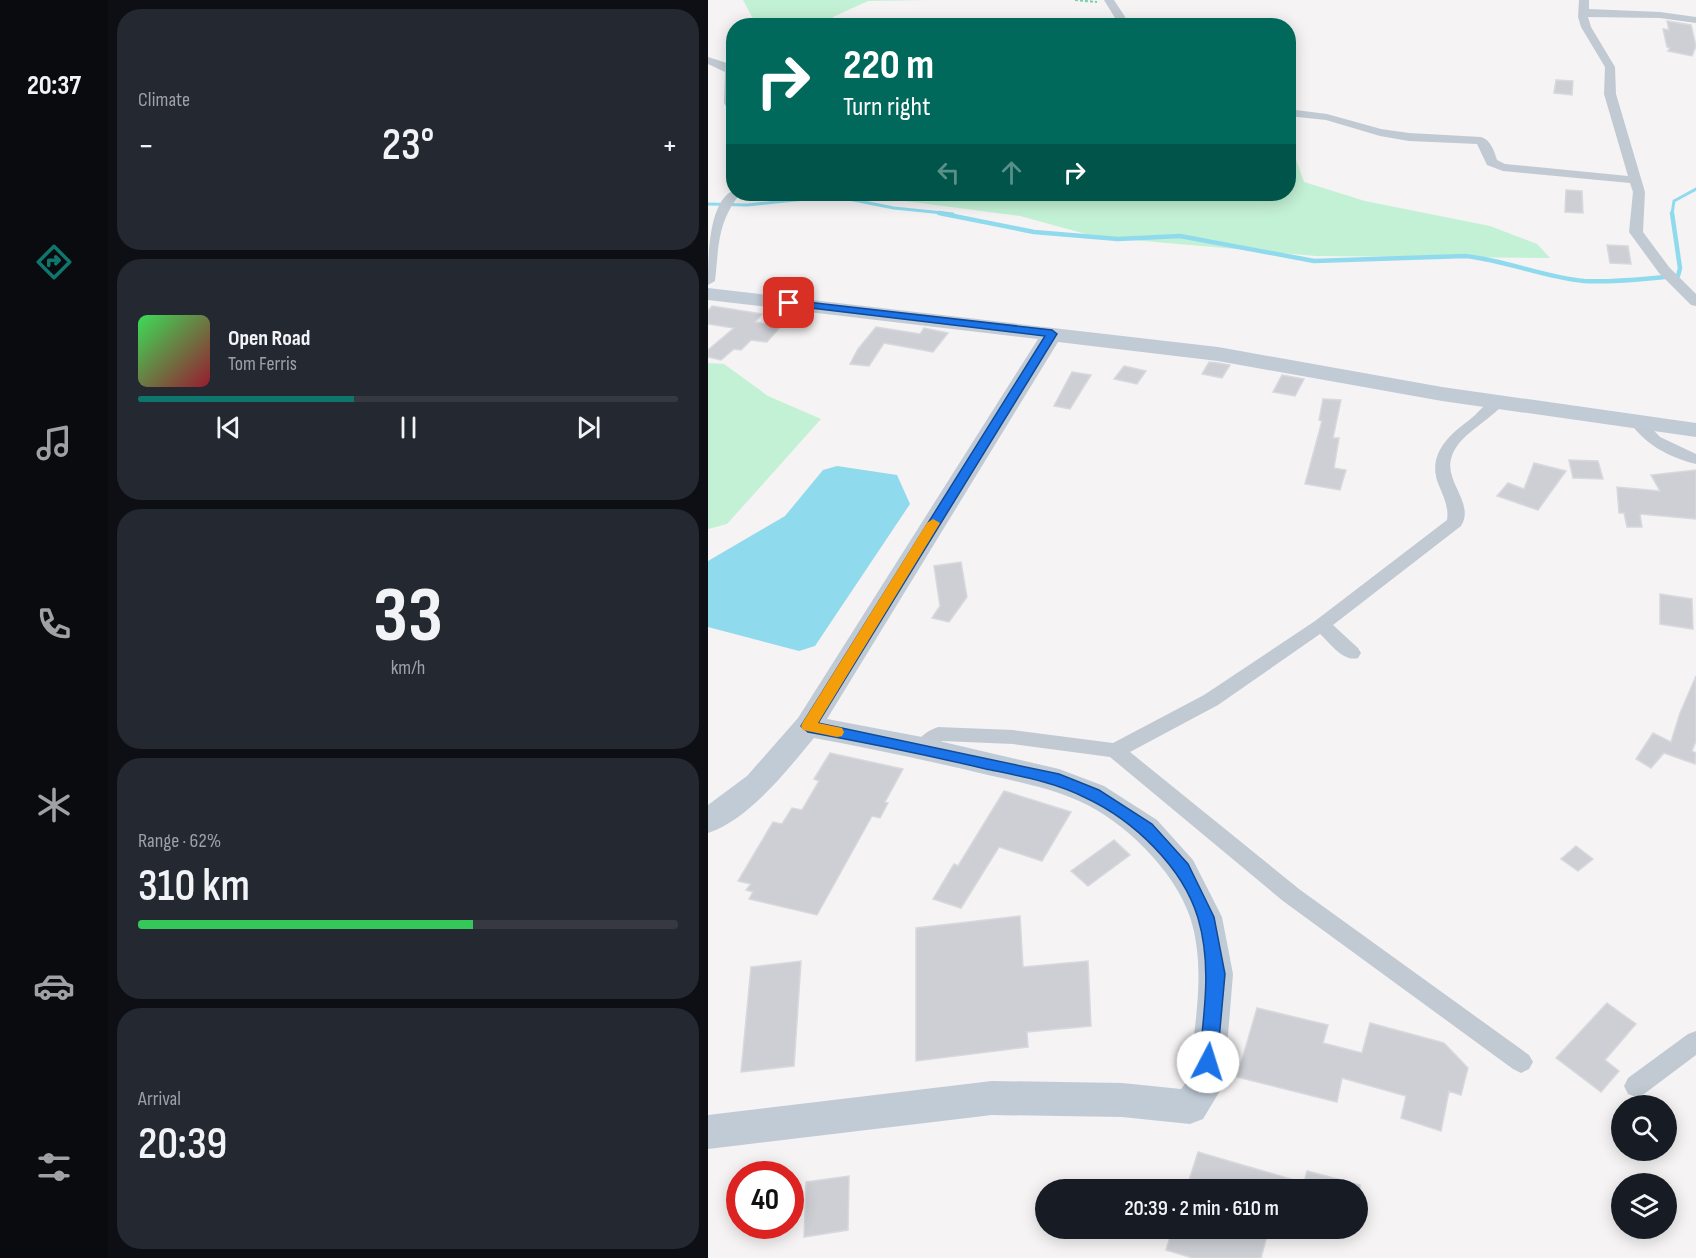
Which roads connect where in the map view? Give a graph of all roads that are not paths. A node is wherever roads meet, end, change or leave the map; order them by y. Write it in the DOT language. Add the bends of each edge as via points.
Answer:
graph roads {
  1 [pos="1109,2"];
  2 [pos="1584,6"];
  3 [pos="1120,18"];
  4 [pos="1696,20"];
  5 [pos="708,60"];
  6 [pos="726,66"];
  7 [pos="1296,113"];
  8 [pos="1635,180"];
  9 [pos="726,199"];
  10 [pos="708,281"];
  11 [pos="708,294"];
  12 [pos="1696,302"];
  13 [pos="1052,334"];
  14 [pos="1497,402"];
  15 [pos="1637,421"];
  16 [pos="1696,430"];
  17 [pos="1696,459"];
  18 [pos="1321,624"];
  19 [pos="1352,653"];
  20 [pos="808,726"];
  21 [pos="922,748"];
  22 [pos="1115,751"];
  23 [pos="708,821"];
  24 [pos="1696,1041"];
  25 [pos="1521,1062"];
  26 [pos="1636,1086"];
  27 [pos="708,1132"];
  1 -- 3 [label="street"];
  2 -- 4 [label="street"];
  2 -- 8 [label="street" via="1586,27 1610,67 1610,94"];
  5 -- 6 [label="street"];
  7 -- 8 [label="street" via="1409,137 1480,141 1491,162 1503,167"];
  8 -- 12 [label="street" via="1639,192 1636,232 1664,270"];
  9 -- 10 [label="street" via="718,219"];
  11 -- 13 [label="street"];
  13 -- 14 [label="street" via="1218,354"];
  13 -- 20 [label="street"];
  14 -- 15 [label="street"];
  14 -- 18 [label="street" via="1490,414 1449,445 1442,461 1445,484 1458,515 1455,522"];
  15 -- 16 [label="street"];
  15 -- 17 [label="street" via="1644,432 1666,447"];
  18 -- 19 [label="street"];
  18 -- 22 [label="street" via="1211,700"];
  20 -- 21 [label="street"];
  20 -- 23 [label="street" via="758,784"];
  21 -- 22 [label="street" via="938,734 1013,737"];
  21 -- 27 [label="street" via="1059,780 1093,794 1146,828 1182,869 1206,917 1216,974 1206,1084 1190,1107 1122,1100 992,1098"];
  22 -- 25 [label="street" via="1291,896"];
  24 -- 26 [label="street"];
}
